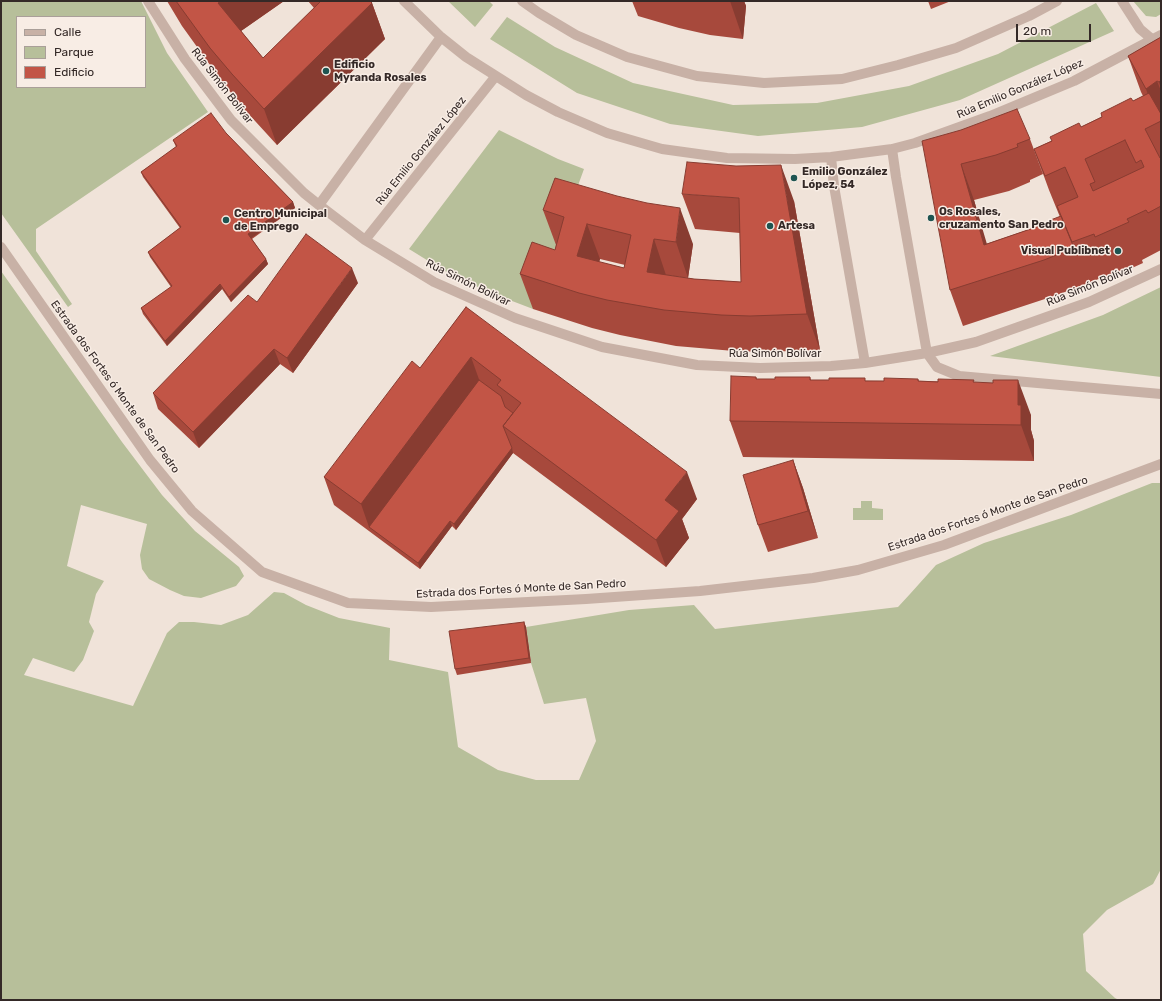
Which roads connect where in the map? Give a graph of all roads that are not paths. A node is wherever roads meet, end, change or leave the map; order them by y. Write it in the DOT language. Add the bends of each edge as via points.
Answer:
graph roads {
  1 [pos="148,1"];
  2 [pos="404,1"];
  3 [pos="522,1"];
  4 [pos="1057,1"];
  5 [pos="1122,1"];
  6 [pos="441,37"];
  7 [pos="1157,38"];
  8 [pos="495,76"];
  9 [pos="892,149"];
  10 [pos="831,157"];
  11 [pos="319,205"];
  12 [pos="365,240"];
  13 [pos="1,247"];
  14 [pos="1161,269"];
  15 [pos="927,353"];
  16 [pos="864,363"];
  17 [pos="1161,394"];
  18 [pos="1161,464"];
  1 -- 11 [label="street, Rúa Simón Bolívar" via="185,59 231,120"];
  2 -- 6 [label="street, Rúa Emilio González López"];
  3 -- 4 [label="street" via="576,35 627,58 697,76 764,83 842,79 898,65 956,48"];
  5 -- 7 [label="street, Rúa Emilio González López" via="1140,29"];
  6 -- 8 [label="street, Rúa Emilio González López"];
  6 -- 11 [label="street"];
  7 -- 9 [label="street, Rúa Emilio González López" via="1074,80 990,116"];
  8 -- 10 [label="street, Rúa Emilio González López" via="558,112 608,133 662,149 727,158"];
  8 -- 12 [label="street, Rúa Emilio González López"];
  9 -- 10 [label="street, Rúa Emilio González López"];
  9 -- 15 [label="street"];
  10 -- 16 [label="street"];
  11 -- 12 [label="street, Rúa Simón Bolívar"];
  12 -- 16 [label="street, Rúa Simón Bolívar" via="434,282 515,318 602,347 697,365 760,368"];
  13 -- 18 [label="street, Estrada dos Fortes ó Monte de San Pedro" via="150,460 192,511 262,572 348,603 431,607 586,599 700,591 813,578 858,570 944,545"];
  14 -- 15 [label="street, Rúa Simón Bolívar" via="1089,302 976,342"];
  15 -- 16 [label="street, Rúa Simón Bolívar"];
  15 -- 17 [label="street" via="937,367 959,376"];
}
